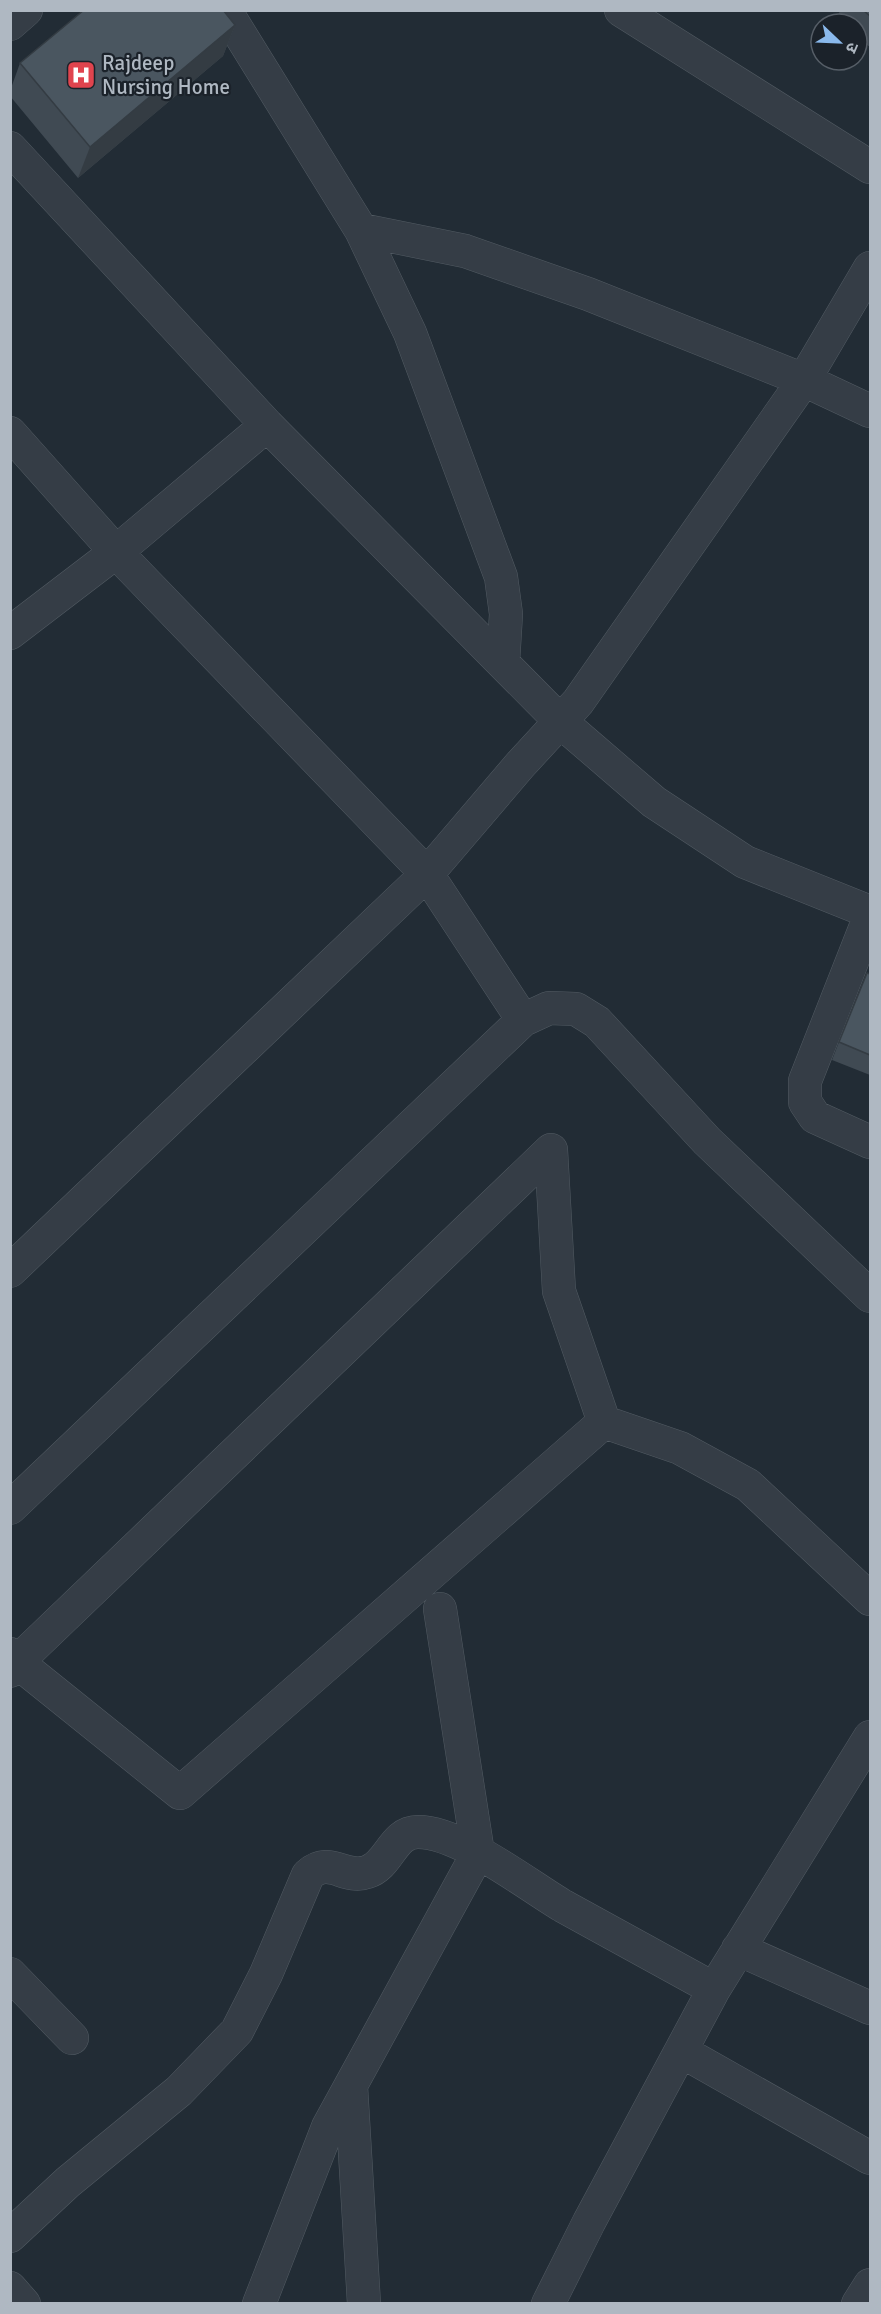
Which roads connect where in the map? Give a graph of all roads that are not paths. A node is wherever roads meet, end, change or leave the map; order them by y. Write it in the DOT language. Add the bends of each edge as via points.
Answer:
graph roads {
  1 [pos="26,10"];
  2 [pos="225,10"];
  3 [pos="621,10"];
  4 [pos="10,24"];
  5 [pos="10,148"];
  6 [pos="870,167"];
  7 [pos="361,230"];
  8 [pos="870,268"];
  9 [pos="804,380"];
  10 [pos="870,411"];
  11 [pos="267,424"];
  12 [pos="10,433"];
  13 [pos="116,552"];
  14 [pos="10,633"];
  15 [pos="503,663"];
  16 [pos="561,722"];
  17 [pos="427,874"];
  18 [pos="870,914"];
  19 [pos="523,1020"];
  20 [pos="870,1142"];
  21 [pos="10,1271"];
  22 [pos="870,1296"];
  23 [pos="604,1422"];
  24 [pos="10,1508"];
  25 [pos="870,1599"];
  26 [pos="440,1609"];
  27 [pos="13,1663"];
  28 [pos="870,1737"];
  29 [pos="478,1853"];
  30 [pos="738,1949"];
  31 [pos="10,1974"];
  32 [pos="714,1989"];
  33 [pos="870,2008"];
  34 [pos="72,2038"];
  35 [pos="681,2051"];
  36 [pos="351,2086"];
  37 [pos="870,2158"];
  38 [pos="10,2236"];
  39 [pos="870,2285"];
  40 [pos="10,2288"];
  41 [pos="24,2304"];
  42 [pos="259,2304"];
  43 [pos="364,2304"];
  44 [pos="548,2304"];
  45 [pos="858,2304"];
  1 -- 4 [label="street"];
  2 -- 7 [label="street"];
  3 -- 6 [label="street"];
  5 -- 11 [label="street"];
  7 -- 9 [label="street" via="465,251 588,294"];
  7 -- 15 [label="street" via="410,333 501,577 506,614"];
  8 -- 9 [label="street"];
  9 -- 10 [label="street"];
  9 -- 16 [label="street"];
  11 -- 13 [label="street"];
  11 -- 15 [label="street"];
  12 -- 13 [label="street"];
  13 -- 14 [label="street"];
  13 -- 17 [label="street"];
  15 -- 16 [label="street"];
  16 -- 17 [label="street"];
  16 -- 18 [label="street" via="654,802 745,862"];
  17 -- 19 [label="street"];
  17 -- 21 [label="street"];
  18 -- 20 [label="street" via="805,1081 805,1102 815,1116"];
  19 -- 22 [label="street" via="549,1008 576,1009 597,1022 707,1141"];
  19 -- 24 [label="street"];
  23 -- 25 [label="street" via="680,1448 748,1485"];
  23 -- 27 [label="street" via="180,1793"];
  23 -- 27 [label="street" via="559,1290 551,1150"];
  26 -- 29 [label="street"];
  28 -- 30 [label="street"];
  29 -- 32 [label="street" via="561,1905"];
  29 -- 36 [label="street"];
  29 -- 38 [label="street" via="417,1832 404,1835 386,1860 364,1874 316,1867 300,1890 266,1974 237,2031 178,2091"];
  30 -- 32 [label="street"];
  30 -- 33 [label="street"];
  31 -- 34 [label="street"];
  32 -- 35 [label="street"];
  35 -- 37 [label="street"];
  35 -- 44 [label="street"];
  36 -- 42 [label="street" via="328,2127"];
  36 -- 43 [label="street"];
  39 -- 45 [label="street"];
  40 -- 41 [label="street"];
}
